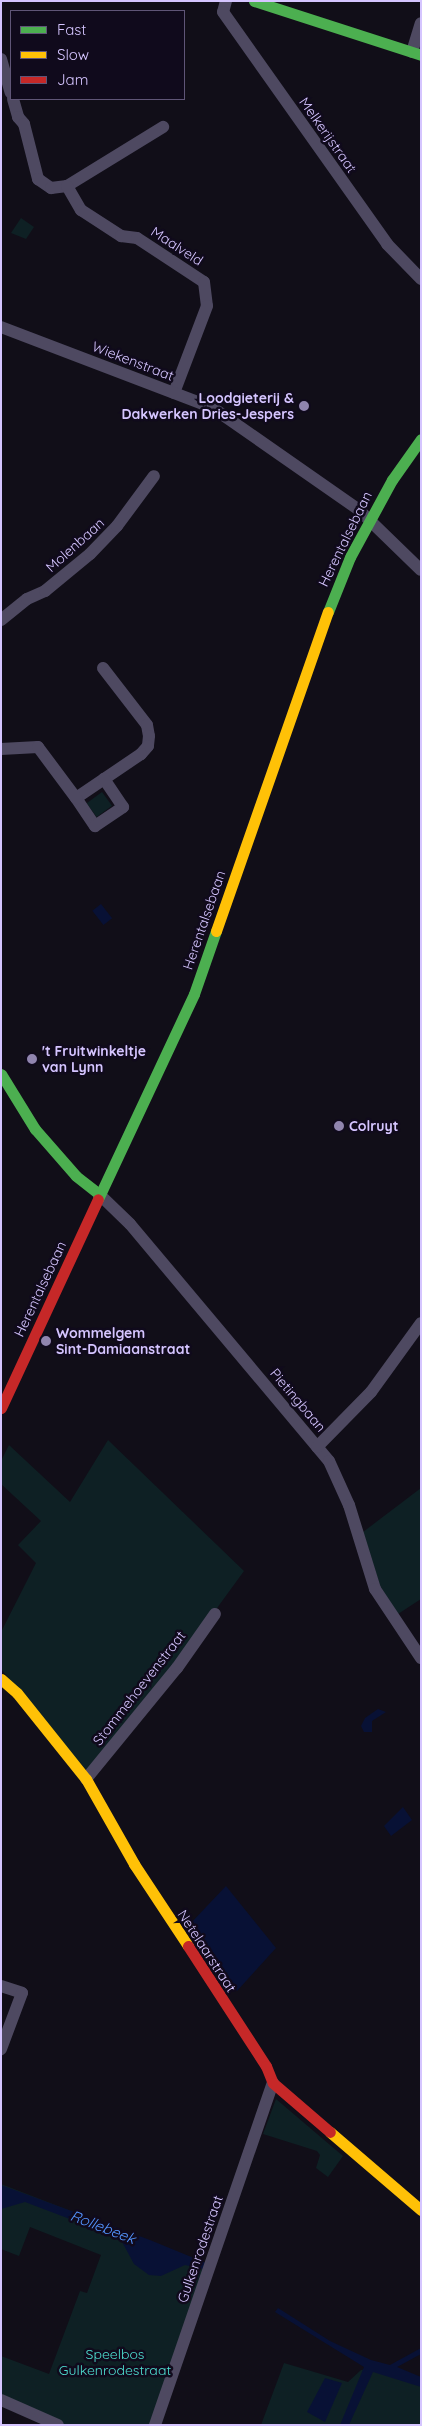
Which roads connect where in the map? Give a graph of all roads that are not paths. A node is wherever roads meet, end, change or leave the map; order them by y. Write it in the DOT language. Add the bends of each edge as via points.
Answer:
graph roads {
  1 [pos="226,1"];
  2 [pos="254,1"];
  3 [pos="421,23"];
  4 [pos="416,54"];
  5 [pos="1,59"];
  6 [pos="10,90"];
  7 [pos="13,100"];
  8 [pos="163,127"];
  9 [pos="67,186"];
  10 [pos="421,279"];
  11 [pos="1,327"];
  12 [pos="174,393"];
  13 [pos="421,439"];
  14 [pos="154,476"];
  15 [pos="369,521"];
  16 [pos="421,570"];
  17 [pos="1,620"];
  18 [pos="103,668"];
  19 [pos="1,749"];
  20 [pos="104,779"];
  21 [pos="76,798"];
  22 [pos="1,1074"];
  23 [pos="99,1194"];
  24 [pos="421,1324"];
  25 [pos="1,1408"];
  26 [pos="317,1447"];
  27 [pos="215,1614"];
  28 [pos="421,1658"];
  29 [pos="1,1679"];
  30 [pos="86,1779"];
  31 [pos="1,1986"];
  32 [pos="1,2049"];
  33 [pos="273,2083"];
  34 [pos="421,2210"];
  35 [pos="1,2400"];
  36 [pos="58,2425"];
  37 [pos="155,2425"];
  1 -- 10 [label="street, Melkerijstraat" via="223,12 387,244"];
  2 -- 4 [label="main road"];
  3 -- 4 [label="street"];
  5 -- 6 [label="street"];
  7 -- 9 [label="street" via="18,117 24,124 38,179 52,188"];
  8 -- 9 [label="street"];
  9 -- 12 [label="street, Maalveld" via="81,210 121,236 137,238 204,282 207,306"];
  11 -- 12 [label="street, Wiekenstraat"];
  12 -- 15 [label="street, Wiekenstraat" via="213,408 359,510"];
  13 -- 15 [label="main road, Herentalsebaan"];
  14 -- 17 [label="street, Molenbaan" via="117,526 90,554 45,592 27,599"];
  15 -- 16 [label="street, Wiekenstraat"];
  15 -- 23 [label="main road, Herentalsebaan" via="328,610 194,994"];
  18 -- 20 [label="street" via="147,725 149,736 148,746 141,754"];
  19 -- 21 [label="street" via="38,747"];
  20 -- 21 [label="street"];
  20 -- 21 [label="street" via="123,807 95,826"];
  22 -- 23 [label="main road" via="35,1129 75,1176"];
  23 -- 25 [label="main road, Herentalsebaan"];
  23 -- 26 [label="street, Pietingbaan" via="130,1224"];
  24 -- 26 [label="street" via="371,1392"];
  26 -- 28 [label="street, Pietingbaan" via="345,1493 374,1589"];
  27 -- 30 [label="street, Stommehoevenstraat" via="176,1668"];
  29 -- 30 [label="main road, Netelaarstraat" via="17,1693"];
  30 -- 33 [label="main road, Netelaarstraat" via="134,1864 266,2066"];
  31 -- 32 [label="street" via="22,1993"];
  33 -- 34 [label="main road, Netelaarstraat"];
  33 -- 37 [label="street, Gulkenrodestraat"];
  35 -- 36 [label="street"];
}
